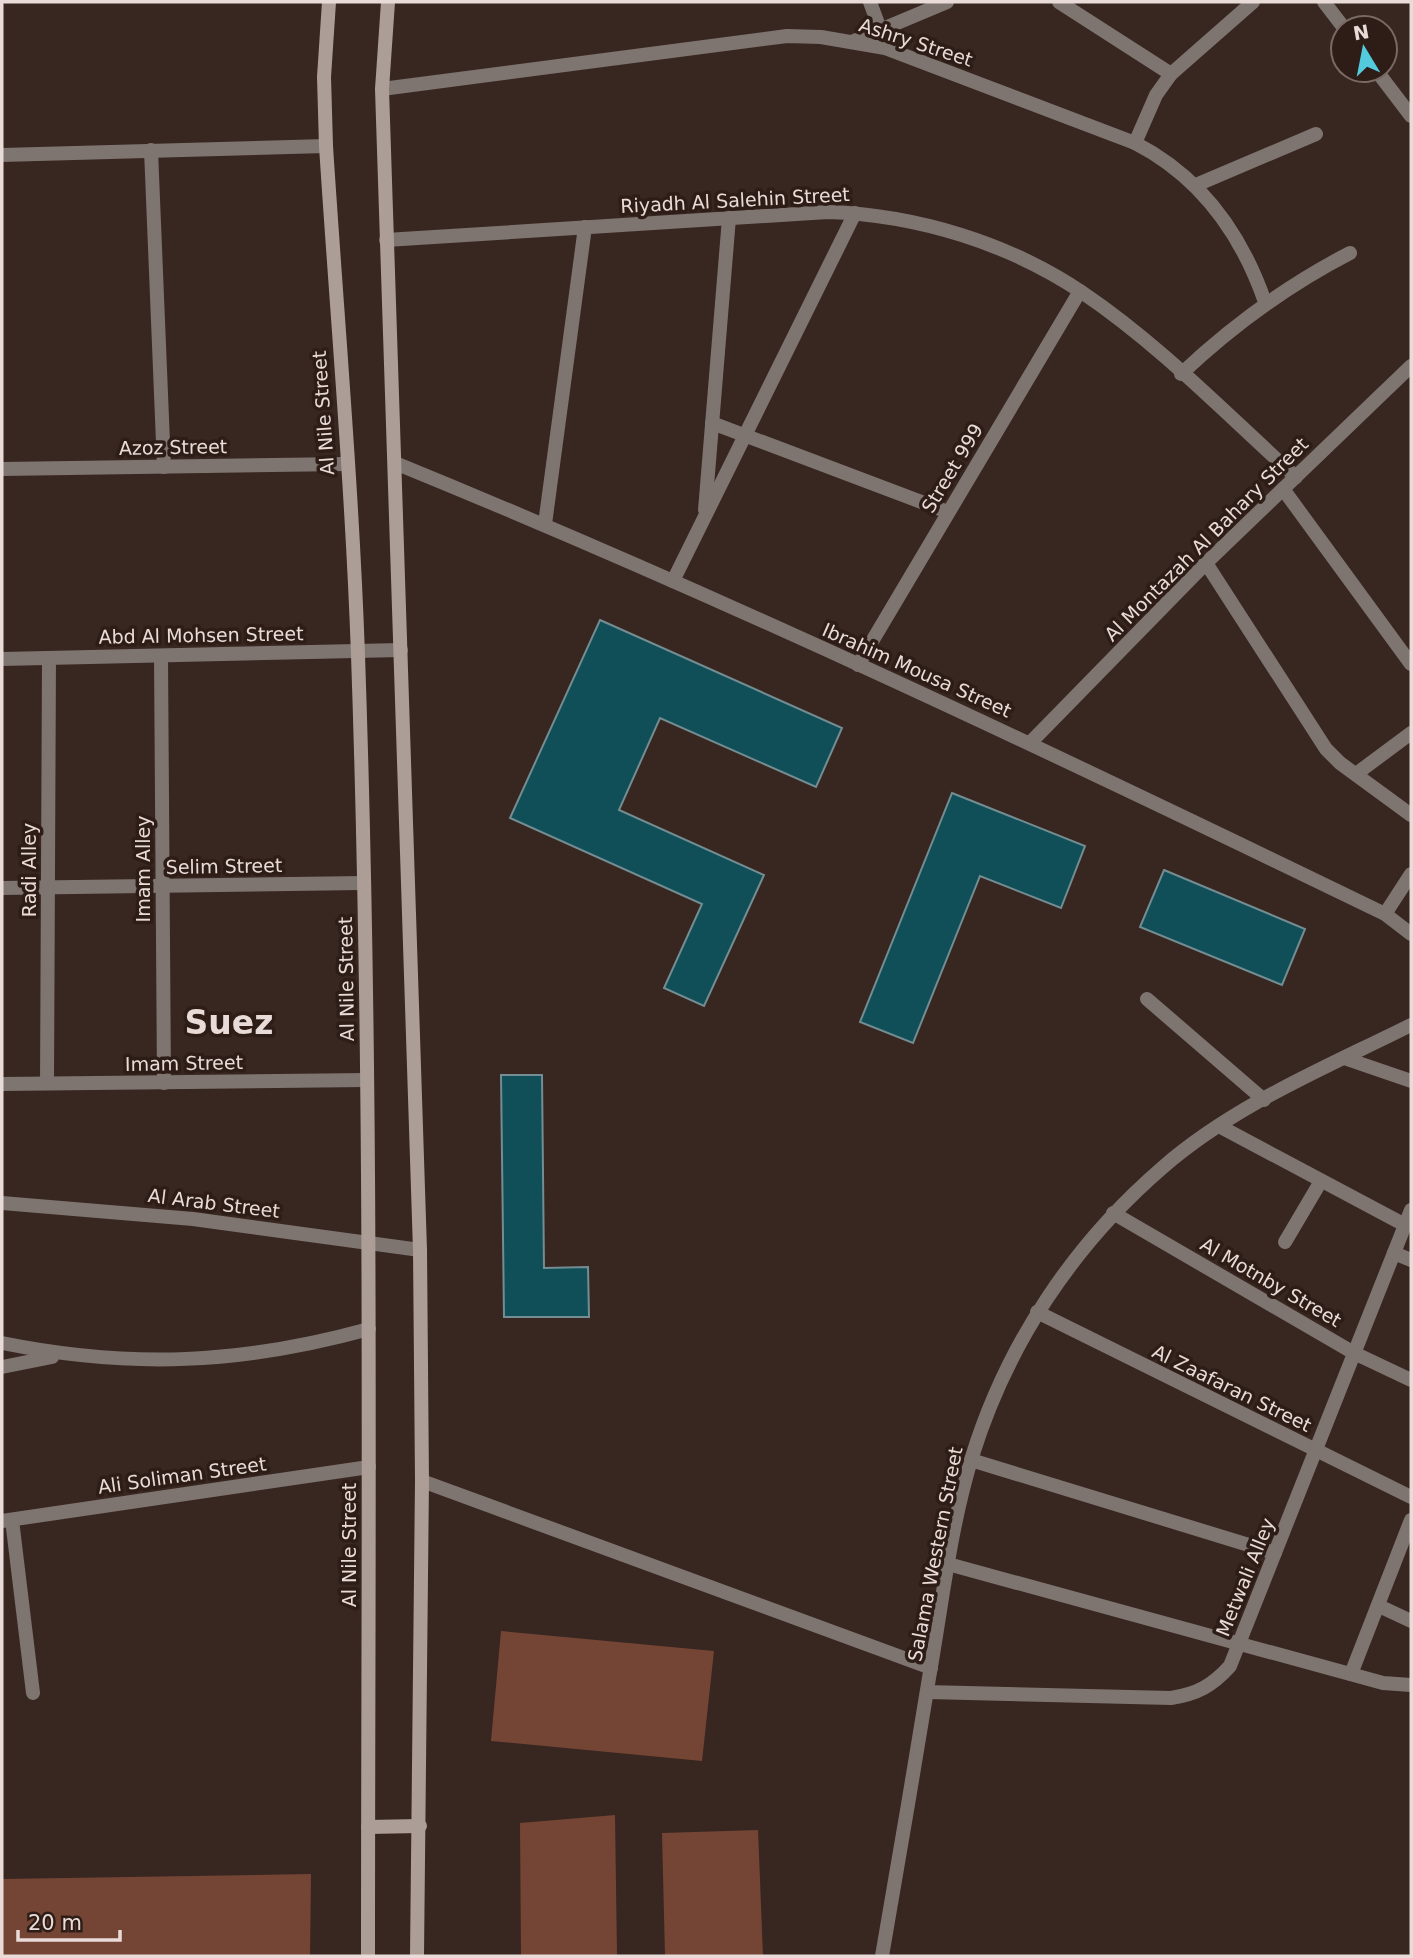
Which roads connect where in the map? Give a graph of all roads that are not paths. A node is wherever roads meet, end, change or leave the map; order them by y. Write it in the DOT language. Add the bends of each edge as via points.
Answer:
graph roads {
  1 [pos="329,2"];
  2 [pos="388,2"];
  3 [pos="870,2"];
  4 [pos="947,2"];
  5 [pos="1059,2"];
  6 [pos="1253,2"];
  7 [pos="880,29"];
  8 [pos="854,41"];
  9 [pos="1171,74"];
  10 [pos="1387,84"];
  11 [pos="382,89"];
  12 [pos="1411,116"];
  13 [pos="1316,134"];
  14 [pos="1135,143"];
  15 [pos="326,146"];
  16 [pos="151,150"];
  17 [pos="2,155"];
  18 [pos="1196,185"];
  19 [pos="855,213"];
  20 [pos="729,218"];
  21 [pos="585,227"];
  22 [pos="386,240"];
  23 [pos="1350,253"];
  24 [pos="1080,291"];
  25 [pos="1265,302"];
  26 [pos="1411,366"];
  27 [pos="1181,374"];
  28 [pos="712,423"];
  29 [pos="745,436"];
  30 [pos="396,463"];
  31 [pos="346,464"];
  32 [pos="163,467"];
  33 [pos="2,469"];
  34 [pos="1296,477"];
  35 [pos="1283,489"];
  36 [pos="948,512"];
  37 [pos="705,517"];
  38 [pos="545,524"];
  39 [pos="1206,563"];
  40 [pos="673,581"];
  41 [pos="401,650"];
  42 [pos="358,651"];
  43 [pos="161,656"];
  44 [pos="49,658"];
  45 [pos="2,659"];
  46 [pos="1411,664"];
  47 [pos="858,665"];
  48 [pos="1411,733"];
  49 [pos="1031,743"];
  50 [pos="1356,774"];
  51 [pos="1411,816"];
  52 [pos="1411,874"];
  53 [pos="363,883"];
  54 [pos="163,886"];
  55 [pos="48,887"];
  56 [pos="2,888"];
  57 [pos="1385,914"];
  58 [pos="1411,934"];
  59 [pos="1147,999"];
  60 [pos="1411,1025"];
  61 [pos="1343,1058"];
  62 [pos="367,1080"];
  63 [pos="1411,1081"];
  64 [pos="47,1083"];
  65 [pos="164,1083"];
  66 [pos="2,1084"];
  67 [pos="1264,1100"];
  68 [pos="1219,1126"];
  69 [pos="1321,1181"];
  70 [pos="2,1203"];
  71 [pos="1411,1210"];
  72 [pos="1114,1213"];
  73 [pos="1405,1225"];
  74 [pos="1285,1242"];
  75 [pos="370,1243"];
  76 [pos="420,1250"];
  77 [pos="1394,1253"];
  78 [pos="1411,1260"];
  79 [pos="1037,1312"];
  80 [pos="369,1329"];
  81 [pos="2,1343"];
  82 [pos="1354,1353"];
  83 [pos="62,1356"];
  84 [pos="2,1367"];
  85 [pos="1411,1380"];
  86 [pos="1315,1451"];
  87 [pos="971,1460"];
  88 [pos="369,1467"];
  89 [pos="422,1480"];
  90 [pos="1411,1497"];
  91 [pos="7,1520"];
  92 [pos="1411,1520"];
  93 [pos="1275,1553"];
  94 [pos="948,1564"];
  95 [pos="1379,1606"];
  96 [pos="1411,1621"];
  97 [pos="1239,1643"];
  98 [pos="931,1668"];
  99 [pos="1352,1674"];
  100 [pos="1411,1685"];
  101 [pos="927,1692"];
  102 [pos="33,1693"];
  103 [pos="419,1826"];
  104 [pos="368,1827"];
  105 [pos="368,1956"];
  106 [pos="417,1956"];
  107 [pos="882,1956"];
  1 -- 15 [label="main road, Al Nile Street"];
  2 -- 11 [label="main road"];
  3 -- 7 [label="street"];
  4 -- 7 [label="street"];
  5 -- 9 [label="street"];
  6 -- 9 [label="street"];
  7 -- 8 [label="street"];
  8 -- 11 [label="street, Ashry Street" via="754,39"];
  8 -- 14 [label="street, Ashry Street" via="914,57"];
  9 -- 14 [label="street" via="1150,106"];
  10 -- 12 [label="street"];
  11 -- 22 [label="main road"];
  13 -- 18 [label="street"];
  14 -- 18 [label="street, Ashry Street"];
  15 -- 16 [label="street"];
  15 -- 31 [label="main road, Al Nile Street"];
  16 -- 17 [label="street"];
  16 -- 32 [label="street"];
  18 -- 25 [label="street, Ashry Street" via="1238,239"];
  19 -- 20 [label="street, Riyadh Al Salehin Street"];
  19 -- 24 [label="street, Riyadh Al Salehin Street" via="892,217 965,237 1035,266"];
  19 -- 29 [label="street"];
  20 -- 21 [label="street, Riyadh Al Salehin Street"];
  20 -- 28 [label="street"];
  21 -- 22 [label="street, Riyadh Al Salehin Street"];
  21 -- 38 [label="street"];
  22 -- 30 [label="main road"];
  23 -- 25 [label="street"];
  24 -- 27 [label="street, Riyadh Al Salehin Street"];
  24 -- 36 [label="street, Street 999"];
  25 -- 27 [label="street"];
  26 -- 34 [label="street, Al Montazah Al Bahary Street"];
  27 -- 34 [label="street, Riyadh Al Salehin Street"];
  28 -- 29 [label="street"];
  28 -- 37 [label="street"];
  29 -- 36 [label="street"];
  29 -- 37 [label="street"];
  30 -- 38 [label="street, Ibrahim Mousa Street"];
  30 -- 41 [label="main road"];
  31 -- 32 [label="street, Azoz Street"];
  31 -- 42 [label="main road, Al Nile Street"];
  32 -- 33 [label="street, Azoz Street"];
  34 -- 35 [label="street, Al Montazah Al Bahary Street"];
  35 -- 39 [label="street, Al Montazah Al Bahary Street"];
  35 -- 46 [label="street"];
  36 -- 47 [label="street, Street 999"];
  37 -- 40 [label="street"];
  38 -- 40 [label="street, Ibrahim Mousa Street"];
  39 -- 49 [label="street, Al Montazah Al Bahary Street"];
  39 -- 50 [label="street" via="1326,749"];
  40 -- 47 [label="street, Ibrahim Mousa Street"];
  41 -- 42 [label="street, Abd Al Mohsen Street"];
  41 -- 76 [label="main road"];
  42 -- 43 [label="street, Abd Al Mohsen Street"];
  42 -- 53 [label="main road, Al Nile Street"];
  43 -- 44 [label="street, Abd Al Mohsen Street"];
  43 -- 54 [label="street, Imam Alley"];
  44 -- 45 [label="street, Abd Al Mohsen Street"];
  44 -- 55 [label="street, Radi Alley"];
  47 -- 49 [label="street, Ibrahim Mousa Street"];
  48 -- 50 [label="street"];
  49 -- 57 [label="street, Ibrahim Mousa Street"];
  50 -- 51 [label="street"];
  52 -- 57 [label="street"];
  53 -- 54 [label="street, Selim Street"];
  53 -- 62 [label="main road, Al Nile Street"];
  54 -- 55 [label="street, Selim Street"];
  54 -- 65 [label="street, Imam Alley"];
  55 -- 56 [label="street, Selim Street"];
  55 -- 64 [label="street, Radi Alley"];
  57 -- 58 [label="street, Ibrahim Mousa Street"];
  59 -- 67 [label="street"];
  60 -- 61 [label="street, Salama Western Street"];
  61 -- 63 [label="street"];
  61 -- 67 [label="street, Salama Western Street"];
  62 -- 65 [label="street, Imam Street"];
  62 -- 75 [label="main road, Al Nile Street"];
  64 -- 65 [label="street, Imam Street"];
  64 -- 66 [label="street, Imam Street"];
  67 -- 68 [label="street, Salama Western Street"];
  68 -- 69 [label="street"];
  68 -- 72 [label="street, Salama Western Street" via="1163,1166"];
  69 -- 73 [label="street"];
  69 -- 74 [label="street"];
  70 -- 75 [label="street, Al Arab Street" via="193,1219"];
  71 -- 73 [label="street, Metwali Alley"];
  72 -- 79 [label="street, Salama Western Street" via="1072,1261"];
  72 -- 82 [label="street, Al Motnby Street"];
  73 -- 77 [label="street, Metwali Alley"];
  75 -- 76 [label="street, Al Arab Street"];
  75 -- 80 [label="main road, Al Nile Street"];
  76 -- 89 [label="main road"];
  77 -- 78 [label="street"];
  77 -- 82 [label="street, Metwali Alley"];
  79 -- 86 [label="street, Al Zaafaran Street"];
  79 -- 87 [label="street, Salama Western Street" via="988,1409"];
  80 -- 83 [label="street" via="250,1356 124,1361"];
  80 -- 88 [label="main road, Al Nile Street"];
  81 -- 83 [label="street"];
  82 -- 85 [label="street, Al Motnby Street"];
  82 -- 86 [label="street, Metwali Alley"];
  83 -- 84 [label="street"];
  86 -- 90 [label="street, Al Zaafaran Street"];
  86 -- 93 [label="street, Metwali Alley"];
  87 -- 93 [label="street"];
  87 -- 94 [label="street, Salama Western Street"];
  88 -- 91 [label="street, Ali Soliman Street"];
  88 -- 104 [label="main road, Al Nile Street"];
  89 -- 98 [label="street"];
  89 -- 103 [label="main road"];
  91 -- 102 [label="street"];
  92 -- 95 [label="street"];
  93 -- 97 [label="street, Metwali Alley"];
  94 -- 97 [label="street"];
  94 -- 98 [label="street, Salama Western Street"];
  95 -- 96 [label="street"];
  95 -- 99 [label="street"];
  97 -- 99 [label="street"];
  97 -- 101 [label="street, Metwali Alley" via="1230,1666 1215,1683 1194,1694 1171,1698"];
  98 -- 101 [label="street, Salama Western Street"];
  99 -- 100 [label="street"];
  101 -- 107 [label="street, Salama Western Street"];
  103 -- 104 [label="main road"];
  103 -- 106 [label="main road"];
  104 -- 105 [label="main road, Al Nile Street"];
}
